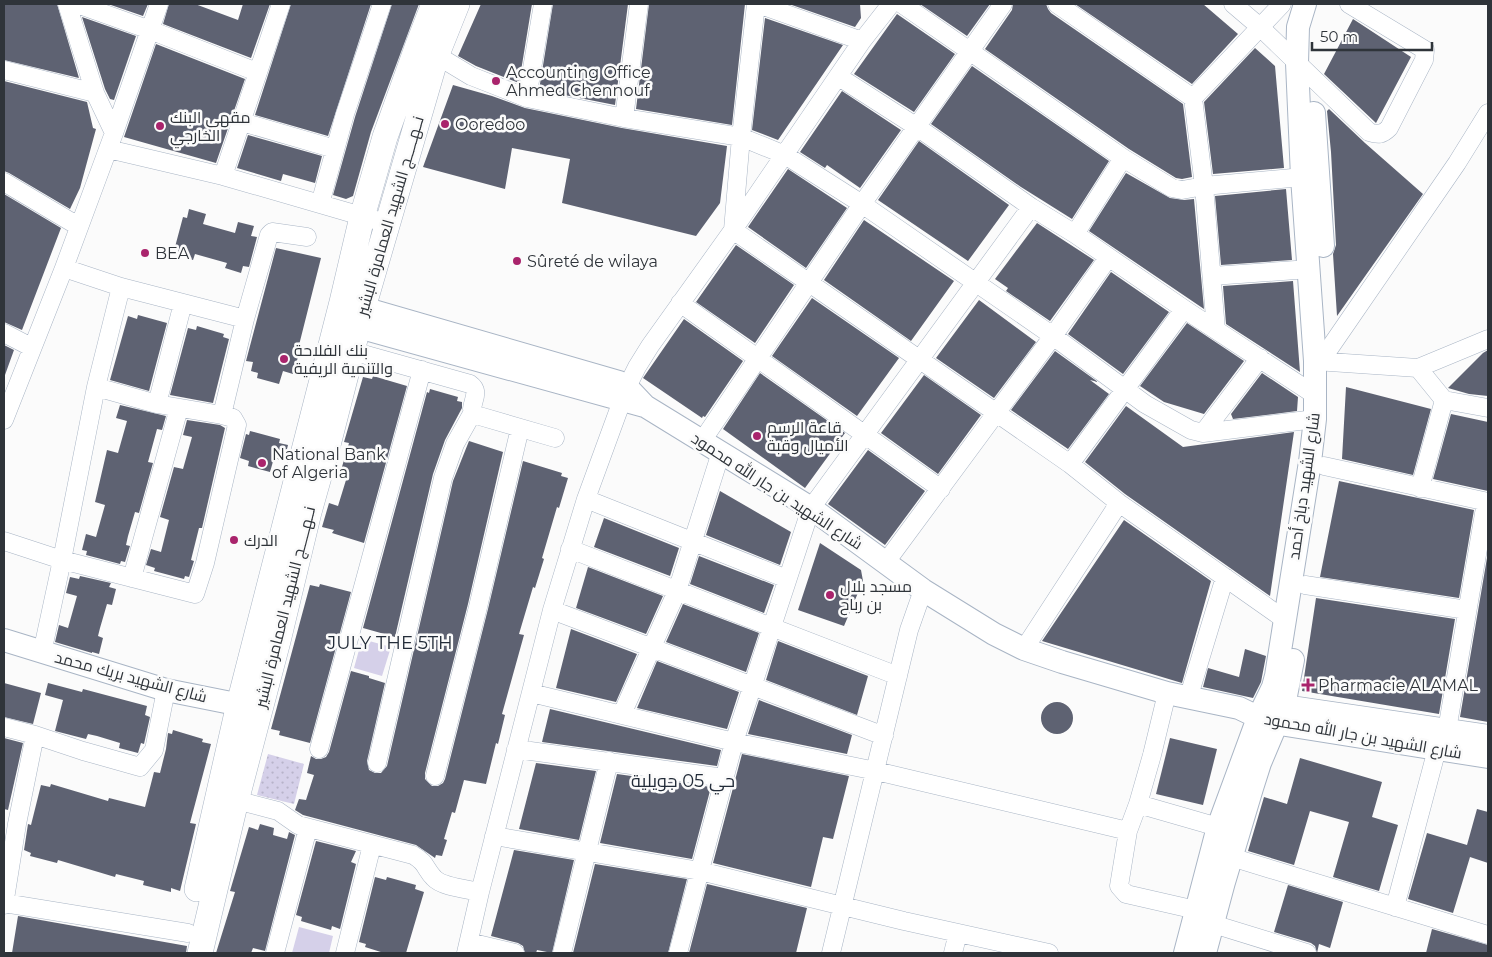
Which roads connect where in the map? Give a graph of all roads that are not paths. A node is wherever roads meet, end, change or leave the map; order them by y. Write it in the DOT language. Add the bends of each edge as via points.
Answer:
graph roads {
  1 [pos="67,4"];
  2 [pos="78,4"];
  3 [pos="159,4"];
  4 [pos="281,4"];
  5 [pos="382,4"];
  6 [pos="434,4"];
  7 [pos="457,4"];
  8 [pos="543,4"];
  9 [pos="639,4"];
  10 [pos="757,4"];
  11 [pos="891,4"];
  12 [pos="902,4"];
  13 [pos="1003,4"];
  14 [pos="1057,4"];
  15 [pos="1233,4"];
  16 [pos="1282,4"];
  17 [pos="1306,4"];
  18 [pos="1321,4"];
  19 [pos="1349,4"];
  20 [pos="1260,27"];
  21 [pos="150,30"];
  22 [pos="862,41"];
  23 [pos="427,49"];
  24 [pos="971,50"];
  25 [pos="4,70"];
  26 [pos="1304,70"];
  27 [pos="257,72"];
  28 [pos="838,77"];
  29 [pos="95,93"];
  30 [pos="527,98"];
  31 [pos="1192,98"];
  32 [pos="1488,113"];
  33 [pos="624,118"];
  34 [pos="242,122"];
  35 [pos="916,127"];
  36 [pos="741,137"];
  37 [pos="111,141"];
  38 [pos="335,149"];
  39 [pos="785,155"];
  40 [pos="1123,158"];
  41 [pos="223,176"];
  42 [pos="1311,177"];
  43 [pos="4,182"];
  44 [pos="1204,186"];
  45 [pos="320,204"];
  46 [pos="862,204"];
  47 [pos="1031,207"];
  48 [pos="362,217"];
  49 [pos="389,224"];
  50 [pos="78,226"];
  51 [pos="733,230"];
  52 [pos="1075,234"];
  53 [pos="307,237"];
  54 [pos="1108,258"];
  55 [pos="64,268"];
  56 [pos="1310,269"];
  57 [pos="1212,276"];
  58 [pos="809,283"];
  59 [pos="975,283"];
  60 [pos="121,287"];
  61 [pos="183,302"];
  62 [pos="680,303"];
  63 [pos="1184,309"];
  64 [pos="350,315"];
  65 [pos="245,319"];
  66 [pos="1216,330"];
  67 [pos="4,333"];
  68 [pos="1053,336"];
  69 [pos="1488,339"];
  70 [pos="31,347"];
  71 [pos="352,351"];
  72 [pos="1325,357"];
  73 [pos="919,358"];
  74 [pos="1260,358"];
  75 [pos="758,359"];
  76 [pos="1418,368"];
  77 [pos="422,370"];
  78 [pos="96,387"];
  79 [pos="1125,390"];
  80 [pos="624,393"];
  81 [pos="1315,395"];
  82 [pos="1444,400"];
  83 [pos="157,404"];
  84 [pos="179,408"];
  85 [pos="1488,408"];
  86 [pos="473,412"];
  87 [pos="997,413"];
  88 [pos="222,415"];
  89 [pos="1315,419"];
  90 [pos="4,420"];
  91 [pos="520,428"];
  92 [pos="864,434"];
  93 [pos="1203,434"];
  94 [pos="554,438"];
  95 [pos="702,441"];
  96 [pos="721,452"];
  97 [pos="1070,464"];
  98 [pos="1324,466"];
  99 [pos="1420,488"];
  100 [pos="940,489"];
  101 [pos="586,499"];
  102 [pos="1487,502"];
  103 [pos="1120,503"];
  104 [pos="811,508"];
  105 [pos="4,541"];
  106 [pos="692,542"];
  107 [pos="570,549"];
  108 [pos="62,560"];
  109 [pos="886,562"];
  110 [pos="1226,577"];
  111 [pos="132,578"];
  112 [pos="787,579"];
  113 [pos="1305,585"];
  114 [pos="924,590"];
  115 [pos="677,591"];
  116 [pos="552,610"];
  117 [pos="1468,610"];
  118 [pos="1284,619"];
  119 [pos="772,628"];
  120 [pos="4,640"];
  121 [pos="651,648"];
  122 [pos="1024,649"];
  123 [pos="42,652"];
  124 [pos="898,676"];
  125 [pos="751,687"];
  126 [pos="166,690"];
  127 [pos="531,693"];
  128 [pos="1167,693"];
  129 [pos="1188,699"];
  130 [pos="249,707"];
  131 [pos="1265,712"];
  132 [pos="622,714"];
  133 [pos="4,727"];
  134 [pos="35,735"];
  135 [pos="884,736"];
  136 [pos="1488,736"];
  137 [pos="1442,739"];
  138 [pos="734,742"];
  139 [pos="319,749"];
  140 [pos="516,749"];
  141 [pos="1488,757"];
  142 [pos="609,761"];
  143 [pos="376,763"];
  144 [pos="876,772"];
  145 [pos="435,776"];
  146 [pos="724,778"];
  147 [pos="236,800"];
  148 [pos="1138,804"];
  149 [pos="10,823"];
  150 [pos="1218,827"];
  151 [pos="308,828"];
  152 [pos="1128,831"];
  153 [pos="494,836"];
  154 [pos="372,845"];
  155 [pos="587,851"];
  156 [pos="1221,854"];
  157 [pos="700,871"];
  158 [pos="480,892"];
  159 [pos="4,904"];
  160 [pos="843,905"];
  161 [pos="1395,907"];
  162 [pos="1204,917"];
  163 [pos="958,933"];
  164 [pos="1488,935"];
  165 [pos="190,947"];
  166 [pos="467,948"];
  167 [pos="275,953"];
  168 [pos="345,953"];
  169 [pos="515,953"];
  170 [pos="562,953"];
  171 [pos="678,953"];
  172 [pos="831,953"];
  173 [pos="953,953"];
  174 [pos="1049,953"];
  175 [pos="1185,953"];
  176 [pos="1205,953"];
  177 [pos="1307,953"];
  1 -- 29 [label="street"];
  2 -- 21 [label="street"];
  3 -- 21 [label="street"];
  4 -- 27 [label="street"];
  5 -- 38 [label="street"];
  6 -- 23 [label="main road, نــهـــــج الشهيد العمامرة البشير"];
  7 -- 23 [label="main road, نــهـــــج الشهيد العمامرة البشير"];
  8 -- 30 [label="street"];
  9 -- 33 [label="street"];
  10 -- 22 [label="street"];
  10 -- 36 [label="street"];
  11 -- 22 [label="street"];
  12 -- 24 [label="street"];
  13 -- 24 [label="street"];
  14 -- 31 [label="street"];
  15 -- 20 [label="street"];
  16 -- 20 [label="street"];
  17 -- 26 [label="street, شارع الشهيد دباخ أحمد" via="1298,27"];
  18 -- 26 [label="street, شارع الشهيد دباخ أحمد"];
  19 -- 26 [label="street" via="1425,50 1424,60 1389,128 1378,135 1369,132"];
  20 -- 26 [label="street"];
  20 -- 31 [label="street"];
  21 -- 27 [label="street"];
  21 -- 37 [label="street"];
  22 -- 28 [label="street"];
  23 -- 30 [label="street" via="471,76"];
  23 -- 48 [label="main road, نــهـــــج الشهيد العمامرة البشير" via="385,136"];
  23 -- 49 [label="main road, نــهـــــج الشهيد العمامرة البشير"];
  24 -- 35 [label="street"];
  24 -- 40 [label="street"];
  25 -- 29 [label="street"];
  26 -- 42 [label="street, شارع الشهيد دباخ أحمد"];
  27 -- 34 [label="street"];
  28 -- 35 [label="street"];
  28 -- 39 [label="street"];
  29 -- 37 [label="street"];
  30 -- 33 [label="street"];
  31 -- 44 [label="street"];
  32 -- 72 [label="street"];
  33 -- 36 [label="street"];
  34 -- 38 [label="street"];
  34 -- 41 [label="street"];
  35 -- 46 [label="street"];
  35 -- 47 [label="street"];
  36 -- 39 [label="street"];
  36 -- 51 [label="street"];
  37 -- 41 [label="street"];
  37 -- 50 [label="street"];
  38 -- 45 [label="street"];
  39 -- 46 [label="street"];
  39 -- 51 [label="street"];
  40 -- 44 [label="street" via="1172,188 1182,190"];
  40 -- 52 [label="street"];
  41 -- 45 [label="street"];
  42 -- 44 [label="street"];
  42 -- 56 [label="street, شارع الشهيد دباخ أحمد"];
  42 -- 72 [label="street, شارع الشهيد دباخ أحمد"];
  43 -- 50 [label="street"];
  44 -- 57 [label="street"];
  45 -- 48 [label="street"];
  46 -- 58 [label="street"];
  46 -- 59 [label="street"];
  47 -- 52 [label="street"];
  47 -- 59 [label="street"];
  48 -- 49 [label="street"];
  48 -- 64 [label="main road, نــهـــــج الشهيد العمامرة البشير"];
  49 -- 64 [label="main road, نــهـــــج الشهيد العمامرة البشير"];
  50 -- 55 [label="street"];
  51 -- 58 [label="street"];
  51 -- 62 [label="street"];
  52 -- 54 [label="street"];
  53 -- 65 [label="street" via="270,232"];
  54 -- 63 [label="street"];
  54 -- 68 [label="street"];
  55 -- 60 [label="street"];
  55 -- 70 [label="street"];
  56 -- 57 [label="street"];
  56 -- 72 [label="street, شارع الشهيد دباخ أحمد"];
  57 -- 66 [label="street"];
  58 -- 73 [label="street"];
  58 -- 75 [label="street"];
  59 -- 68 [label="street"];
  59 -- 73 [label="street"];
  60 -- 61 [label="street"];
  60 -- 78 [label="street"];
  61 -- 65 [label="street"];
  61 -- 83 [label="street"];
  62 -- 75 [label="street"];
  62 -- 80 [label="street"];
  63 -- 66 [label="street"];
  63 -- 79 [label="street"];
  64 -- 71 [label="main road, نــهـــــج الشهيد العمامرة البشير"];
  64 -- 80 [label="street"];
  64 -- 130 [label="main road, نــهـــــج الشهيد العمامرة البشير"];
  65 -- 88 [label="street"];
  66 -- 74 [label="street"];
  67 -- 70 [label="street"];
  68 -- 79 [label="street"];
  68 -- 87 [label="street"];
  69 -- 76 [label="street"];
  70 -- 90 [label="street"];
  71 -- 77 [label="street"];
  71 -- 130 [label="main road, نــهـــــج الشهيد العمامرة البشير" via="309,512"];
  72 -- 76 [label="street"];
  72 -- 81 [label="street, شارع الشهيد دباخ أحمد"];
  72 -- 98 [label="street, شارع الشهيد دباخ أحمد" via="1329,412"];
  73 -- 87 [label="street"];
  73 -- 92 [label="street"];
  74 -- 81 [label="street"];
  74 -- 93 [label="street"];
  75 -- 92 [label="street"];
  75 -- 95 [label="street"];
  76 -- 82 [label="street"];
  77 -- 86 [label="street" via="473,386 476,394"];
  77 -- 139 [label="street"];
  78 -- 83 [label="street"];
  78 -- 108 [label="street"];
  79 -- 93 [label="street" via="1178,423"];
  79 -- 97 [label="street"];
  80 -- 95 [label="street, شارع الشهيد بن جار الله محمود"];
  80 -- 101 [label="street"];
  81 -- 89 [label="street, شارع الشهيد دباخ أحمد"];
  82 -- 85 [label="street"];
  82 -- 99 [label="street"];
  83 -- 84 [label="street"];
  84 -- 88 [label="street"];
  84 -- 111 [label="street"];
  86 -- 91 [label="street"];
  86 -- 143 [label="street" via="443,478"];
  87 -- 97 [label="street"];
  87 -- 100 [label="street"];
  88 -- 111 [label="street" via="233,418 237,425 195,594"];
  89 -- 93 [label="street"];
  89 -- 118 [label="street, شارع الشهيد دباخ أحمد"];
  91 -- 94 [label="street"];
  91 -- 145 [label="street"];
  92 -- 100 [label="street"];
  92 -- 104 [label="street"];
  95 -- 96 [label="street, شارع الشهيد بن جار الله محمود"];
  96 -- 104 [label="street, شارع الشهيد بن جار الله محمود"];
  96 -- 106 [label="street"];
  97 -- 103 [label="street"];
  98 -- 99 [label="street"];
  98 -- 113 [label="street, شارع الشهيد دباخ أحمد"];
  99 -- 102 [label="street"];
  100 -- 109 [label="street"];
  101 -- 106 [label="street"];
  101 -- 107 [label="street"];
  102 -- 117 [label="street"];
  103 -- 110 [label="street"];
  103 -- 122 [label="street"];
  104 -- 109 [label="street, شارع الشهيد بن جار الله محمود"];
  104 -- 112 [label="street"];
  105 -- 108 [label="street"];
  106 -- 112 [label="street"];
  106 -- 115 [label="street"];
  107 -- 115 [label="street"];
  107 -- 116 [label="street"];
  108 -- 111 [label="street"];
  108 -- 123 [label="street"];
  109 -- 114 [label="street, شارع الشهيد بن جار الله محمود"];
  110 -- 118 [label="street"];
  110 -- 129 [label="street"];
  112 -- 119 [label="street"];
  113 -- 117 [label="street"];
  113 -- 131 [label="street, شارع الشهيد دباخ أحمد"];
  114 -- 122 [label="street, شارع الشهيد بن جار الله محمود" via="963,616"];
  114 -- 124 [label="street" via="909,630"];
  115 -- 119 [label="street"];
  115 -- 121 [label="street"];
  116 -- 121 [label="street"];
  116 -- 127 [label="street"];
  117 -- 137 [label="street"];
  118 -- 131 [label="street, شارع الشهيد دباخ أحمد" via="1276,676"];
  119 -- 124 [label="street"];
  119 -- 125 [label="street"];
  120 -- 123 [label="street, شارع الشهيد بريك محمد"];
  121 -- 125 [label="street"];
  121 -- 132 [label="street"];
  122 -- 128 [label="street, شارع الشهيد بن جار الله محمود"];
  123 -- 126 [label="street, شارع الشهيد بريك محمد"];
  124 -- 135 [label="street"];
  125 -- 135 [label="street"];
  125 -- 138 [label="street"];
  126 -- 130 [label="street, شارع الشهيد بريك محمد"];
  126 -- 134 [label="street" via="154,750 140,767"];
  127 -- 132 [label="street"];
  127 -- 140 [label="street"];
  128 -- 129 [label="street, شارع الشهيد بن جار الله محمود"];
  128 -- 148 [label="street"];
  129 -- 131 [label="street, شارع الشهيد بن جار الله محمود"];
  130 -- 147 [label="main road, نــهـــــج الشهيد العمامرة البشير"];
  130 -- 165 [label="main road, نــهـــــج الشهيد العمامرة البشير"];
  131 -- 137 [label="street, شارع الشهيد بن جار الله محمود"];
  131 -- 150 [label="street, شارع الشهيد دباخ أحمد"];
  131 -- 156 [label="street, شارع الشهيد دباخ أحمد" via="1258,772"];
  132 -- 138 [label="street"];
  133 -- 134 [label="street"];
  134 -- 149 [label="street"];
  135 -- 144 [label="street"];
  136 -- 137 [label="street, شارع الشهيد بن جار الله محمود"];
  137 -- 141 [label="street, شارع الشهيد بن جار الله محمود"];
  137 -- 161 [label="street"];
  138 -- 144 [label="street"];
  138 -- 146 [label="street"];
  140 -- 142 [label="street"];
  140 -- 153 [label="street"];
  142 -- 146 [label="street"];
  142 -- 155 [label="street"];
  144 -- 152 [label="street"];
  144 -- 160 [label="street"];
  146 -- 157 [label="street"];
  147 -- 151 [label="street" via="278,812 295,824"];
  147 -- 165 [label="main road, نــهـــــج الشهيد العمامرة البشير"];
  148 -- 150 [label="street"];
  148 -- 152 [label="street"];
  149 -- 159 [label="street"];
  150 -- 156 [label="street, شارع الشهيد دباخ أحمد"];
  151 -- 154 [label="street"];
  151 -- 167 [label="street"];
  152 -- 162 [label="street" via="1119,886 1126,894"];
  153 -- 155 [label="street"];
  153 -- 158 [label="street"];
  154 -- 158 [label="street" via="417,858 438,882"];
  154 -- 168 [label="street"];
  155 -- 157 [label="street"];
  155 -- 170 [label="street"];
  156 -- 161 [label="street"];
  156 -- 162 [label="street, شارع الشهيد دباخ أحمد"];
  157 -- 160 [label="street"];
  157 -- 171 [label="street"];
  158 -- 166 [label="street"];
  159 -- 165 [label="street"];
  160 -- 163 [label="street"];
  160 -- 172 [label="street"];
  161 -- 164 [label="street"];
  162 -- 175 [label="street, شارع الشهيد دباخ أحمد"];
  162 -- 176 [label="street, شارع الشهيد دباخ أحمد"];
  162 -- 177 [label="street"];
  163 -- 173 [label="street"];
  163 -- 174 [label="street"];
  166 -- 169 [label="street"];
}
